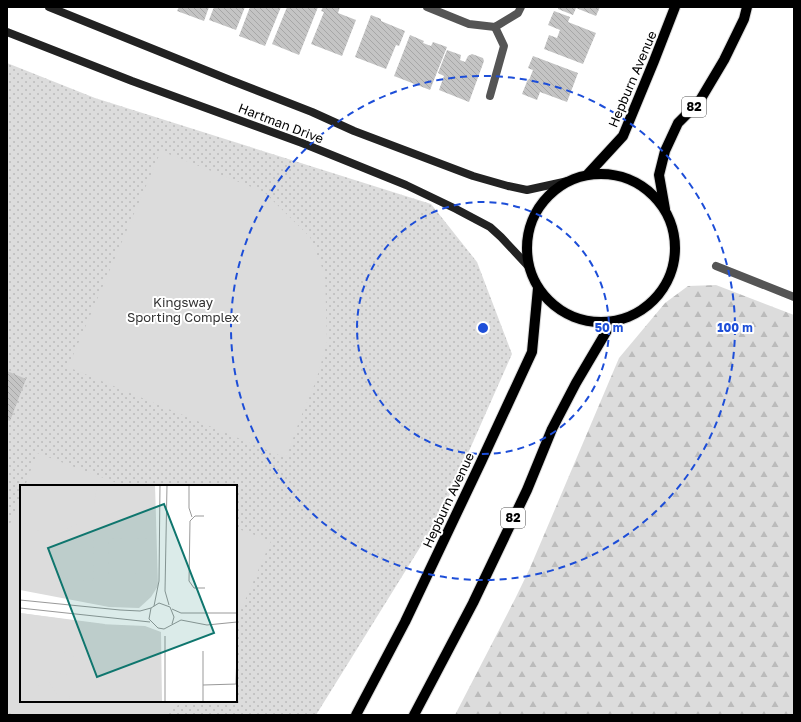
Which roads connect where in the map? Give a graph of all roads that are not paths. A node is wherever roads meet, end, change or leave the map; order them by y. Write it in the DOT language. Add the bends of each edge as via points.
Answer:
graph roads {
  1 [pos="49,7"];
  2 [pos="427,7"];
  3 [pos="521,7"];
  4 [pos="675,7"];
  5 [pos="747,7"];
  6 [pos="495,27"];
  7 [pos="7,32"];
  8 [pos="490,96"];
  9 [pos="588,174"];
  10 [pos="568,181"];
  11 [pos="665,209"];
  12 [pos="529,266"];
  13 [pos="716,266"];
  14 [pos="538,288"];
  15 [pos="794,297"];
  16 [pos="612,322"];
  17 [pos="356,715"];
  18 [pos="414,715"];
  1 -- 10 [label="main road, Hartman Drive" via="354,131 473,176 527,190"];
  2 -- 6 [label="street" via="469,24"];
  3 -- 6 [label="street" via="518,13"];
  4 -- 9 [label="main road, Hepburn Avenue / 82" via="623,136"];
  5 -- 11 [label="main road, 82" via="744,19 724,60 699,102 678,123 665,151 659,175"];
  6 -- 8 [label="street" via="504,46"];
  7 -- 12 [label="main road, Hartman Drive" via="406,185 490,227"];
  9 -- 10 [label="main road, 82"];
  9 -- 11 [label="main road, 82" via="608,173 631,179 648,190"];
  10 -- 12 [label="main road, 82" via="550,193 538,209 527,237"];
  11 -- 16 [label="main road, 82" via="675,233 674,262 661,292 638,313"];
  12 -- 14 [label="main road, 82"];
  13 -- 15 [label="street"];
  14 -- 16 [label="main road, 82" via="550,303 570,316 591,322"];
  14 -- 17 [label="main road, Hepburn Avenue / 82" via="532,352 408,615"];
  16 -- 18 [label="main road, 82" via="552,429 527,490 473,603"];
}
